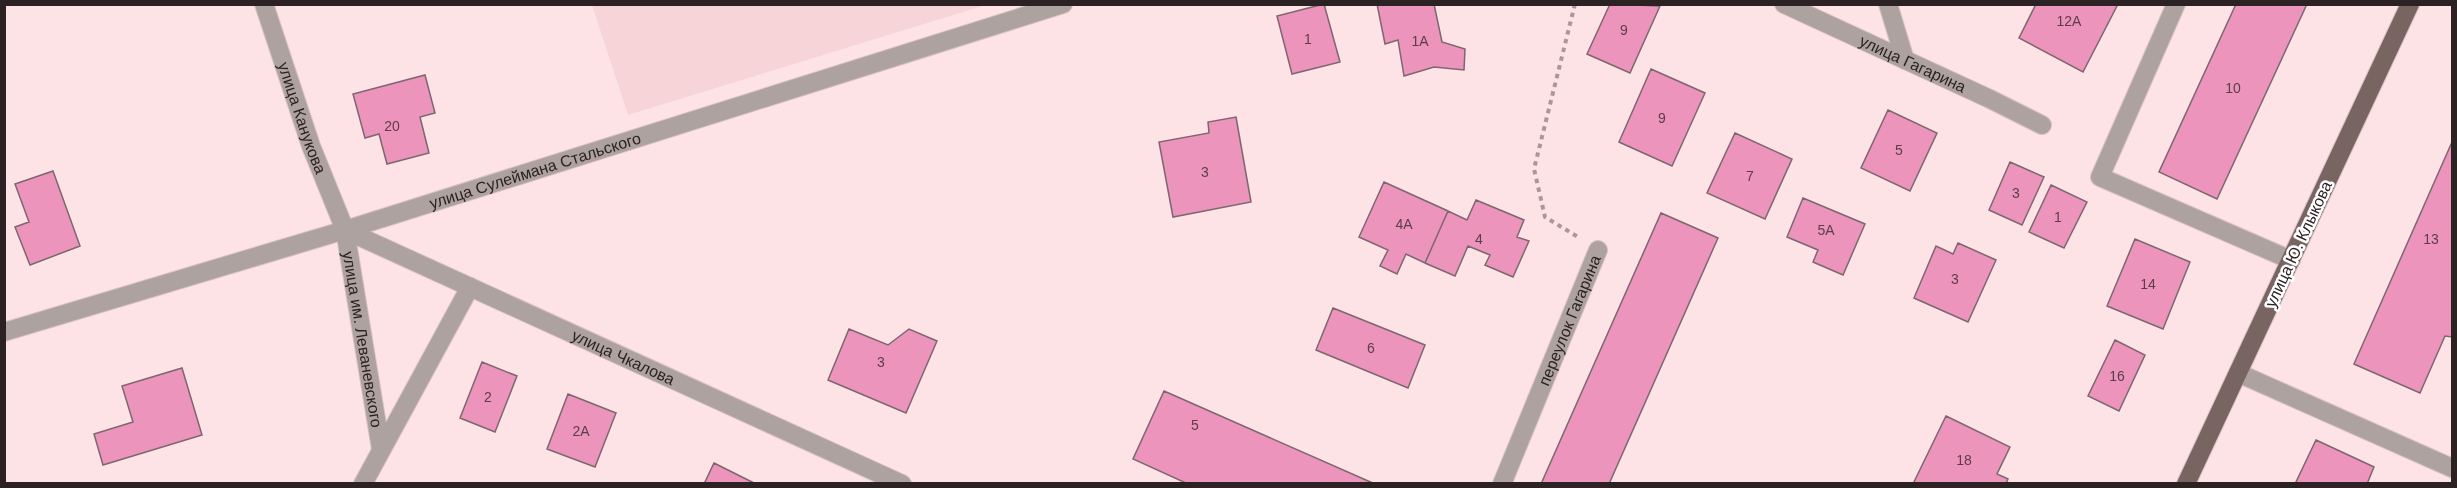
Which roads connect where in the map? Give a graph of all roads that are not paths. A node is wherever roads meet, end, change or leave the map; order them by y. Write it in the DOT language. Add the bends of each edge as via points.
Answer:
graph roads {
  1 [pos="264,4"];
  2 [pos="1063,4"];
  3 [pos="1784,4"];
  4 [pos="1888,4"];
  5 [pos="2176,4"];
  6 [pos="2410,4"];
  7 [pos="1905,60"];
  8 [pos="2042,125"];
  9 [pos="345,230"];
  10 [pos="1598,250"];
  11 [pos="2291,260"];
  12 [pos="470,287"];
  13 [pos="4,332"];
  14 [pos="2238,373"];
  15 [pos="381,449"];
  16 [pos="2452,468"];
  17 [pos="363,483"];
  18 [pos="902,483"];
  19 [pos="1502,483"];
  20 [pos="2186,483"];
  1 -- 9 [label="street, улица Канукова" via="311,146"];
  2 -- 9 [label="street, улица Сулеймана Стальского"];
  3 -- 7 [label="street, улица Гагарина"];
  4 -- 7 [label="street"];
  5 -- 11 [label="street" via="2100,177"];
  6 -- 11 [label="main road, улица Ю. Клыкова"];
  7 -- 8 [label="street, улица Гагарина"];
  9 -- 12 [label="street, улица Чкалова"];
  9 -- 13 [label="street, улица Сулеймана Стальского"];
  9 -- 15 [label="street, улица им. Леваневского"];
  10 -- 19 [label="street, переулок Гагарина"];
  11 -- 14 [label="main road, улица Ю. Клыкова"];
  12 -- 15 [label="street, улица им. Леваневского"];
  12 -- 18 [label="street, улица Чкалова"];
  14 -- 16 [label="street"];
  14 -- 20 [label="main road, улица Ю. Клыкова"];
  15 -- 17 [label="street, улица им. Леваневского"];
}
